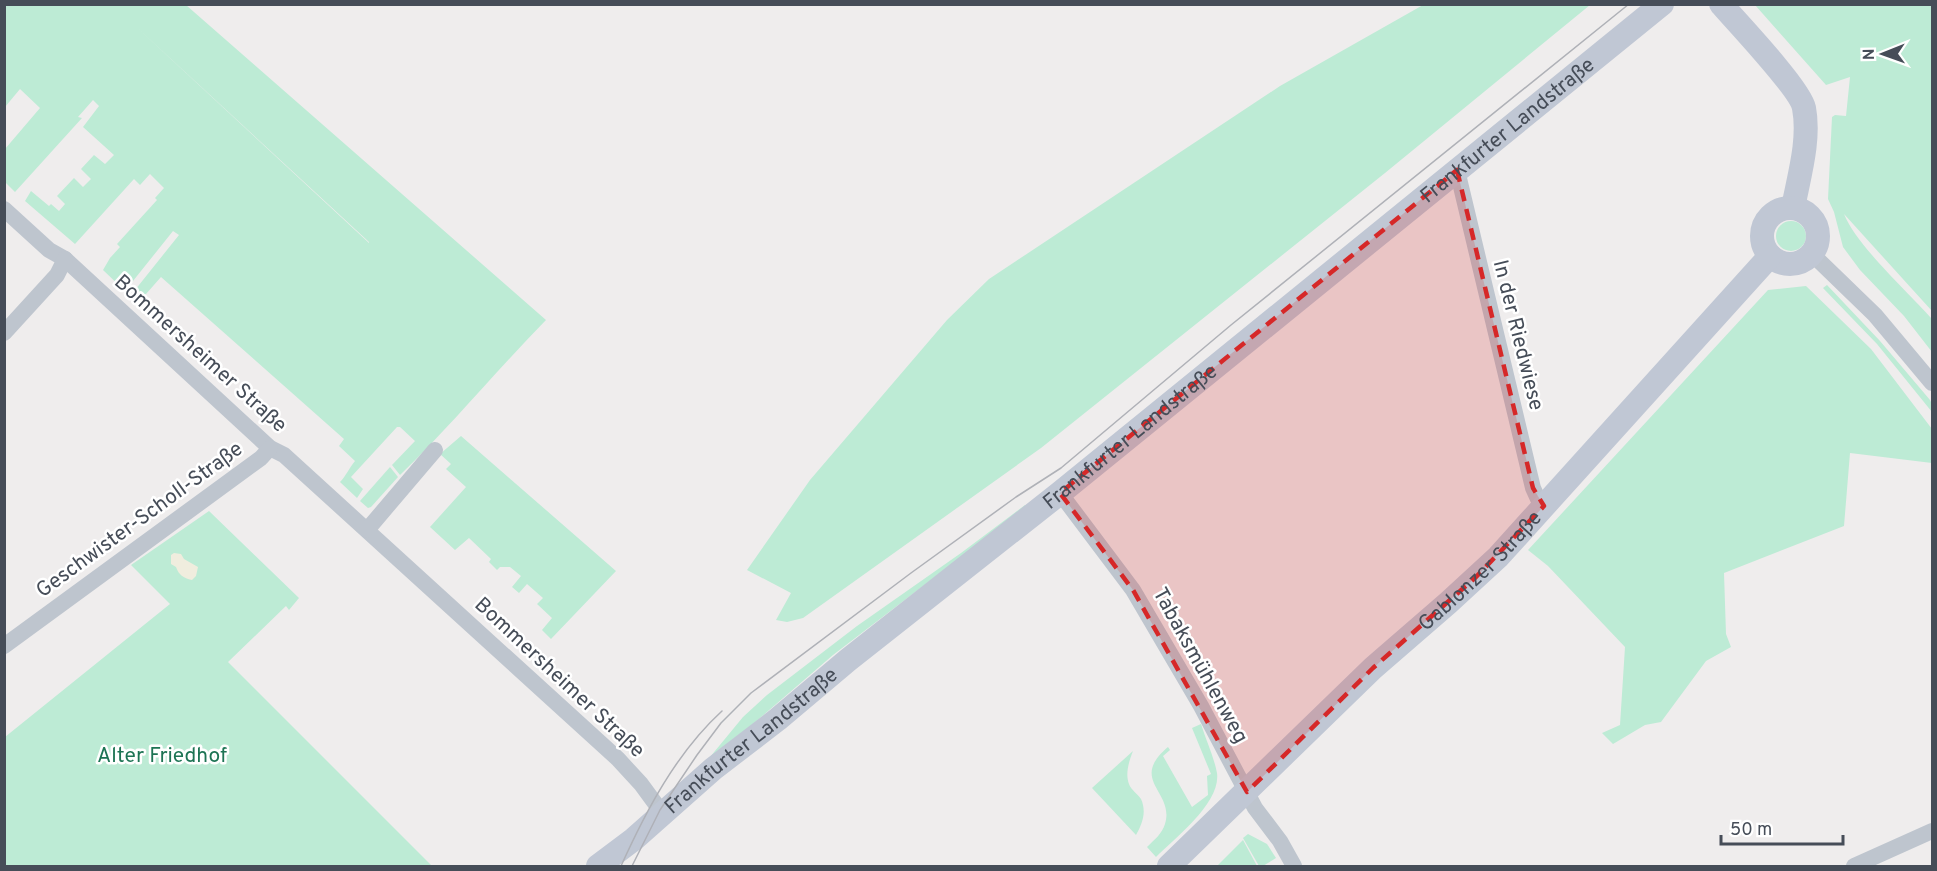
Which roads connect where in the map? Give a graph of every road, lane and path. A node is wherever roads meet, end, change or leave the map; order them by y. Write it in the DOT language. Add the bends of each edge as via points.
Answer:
graph roads {
  1 [pos="1662,4"];
  2 [pos="1721,4"];
  3 [pos="1457,171"];
  4 [pos="1793,208"];
  5 [pos="4,209"];
  6 [pos="1812,254"];
  7 [pos="1770,256"];
  8 [pos="65,259"];
  9 [pos="4,333"];
  10 [pos="1932,383"];
  11 [pos="270,448"];
  12 [pos="435,450"];
  13 [pos="1060,493"];
  14 [pos="1544,506"];
  15 [pos="367,530"];
  16 [pos="4,646"];
  17 [pos="1247,792"];
  18 [pos="663,814"];
  19 [pos="1932,831"];
  20 [pos="598,867"];
  21 [pos="1169,867"];
  22 [pos="1294,867"];
  23 [pos="1854,867"];
  1 -- 3 [label="main road, Frankfurter Landstraße"];
  2 -- 4 [label="main road" via="1804,106 1805,136"];
  3 -- 13 [label="main road, Frankfurter Landstraße"];
  3 -- 14 [label="street, In der Riedwiese" via="1533,488"];
  4 -- 6 [label="main road" via="1809,216 1817,228 1818,242"];
  4 -- 7 [label="main road" via="1776,211 1763,227 1762,242"];
  5 -- 8 [label="street, Bommersheimer Straße"];
  6 -- 7 [label="main road" via="1790,265"];
  6 -- 10 [label="street" via="1875,315"];
  7 -- 14 [label="main road, Gablonzer Straße"];
  8 -- 9 [label="street" via="57,275"];
  8 -- 11 [label="street, Bommersheimer Straße"];
  11 -- 15 [label="street, Bommersheimer Straße" via="284,455"];
  11 -- 16 [label="street, Geschwister-Scholl-Straße"];
  12 -- 15 [label="street"];
  13 -- 17 [label="street, Tabaksmühlenweg" via="1133,590"];
  13 -- 18 [label="main road, Frankfurter Landstraße" via="713,769"];
  14 -- 17 [label="main road, Gablonzer Straße" via="1498,557 1373,668"];
  15 -- 18 [label="street, Bommersheimer Straße" via="618,759"];
  17 -- 21 [label="main road, Gablonzer Straße"];
  17 -- 22 [label="street, Tabaksmühlenweg"];
  18 -- 20 [label="main road, Frankfurter Landstraße"];
  19 -- 23 [label="street"];
}
